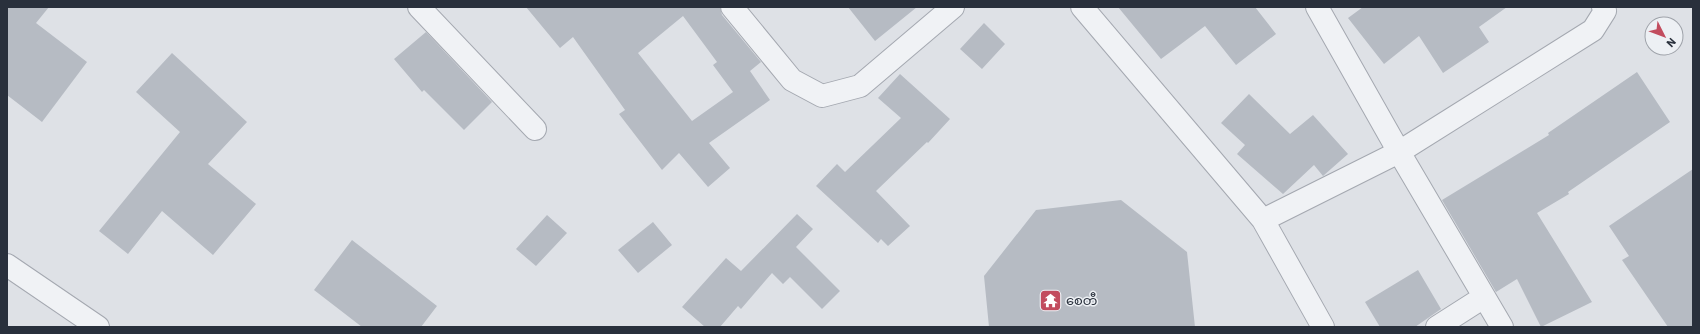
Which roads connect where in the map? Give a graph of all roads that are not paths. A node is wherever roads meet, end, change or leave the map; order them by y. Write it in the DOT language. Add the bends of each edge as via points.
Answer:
graph roads {
  1 [pos="419,7"];
  2 [pos="732,7"];
  3 [pos="953,7"];
  4 [pos="1082,7"];
  5 [pos="1318,7"];
  6 [pos="1603,7"];
  7 [pos="534,129"];
  8 [pos="1399,152"];
  9 [pos="1263,220"];
  10 [pos="7,265"];
  11 [pos="1484,297"];
  12 [pos="98,327"];
  13 [pos="1323,327"];
  14 [pos="1437,327"];
  15 [pos="1502,327"];
  1 -- 7 [label="street"];
  2 -- 3 [label="street" via="792,80 822,96 860,86"];
  4 -- 9 [label="street"];
  5 -- 8 [label="street"];
  6 -- 8 [label="street" via="1605,11 1593,30"];
  8 -- 9 [label="street"];
  8 -- 11 [label="street"];
  9 -- 13 [label="street"];
  10 -- 12 [label="street"];
  11 -- 14 [label="street"];
  11 -- 15 [label="street"];
}
